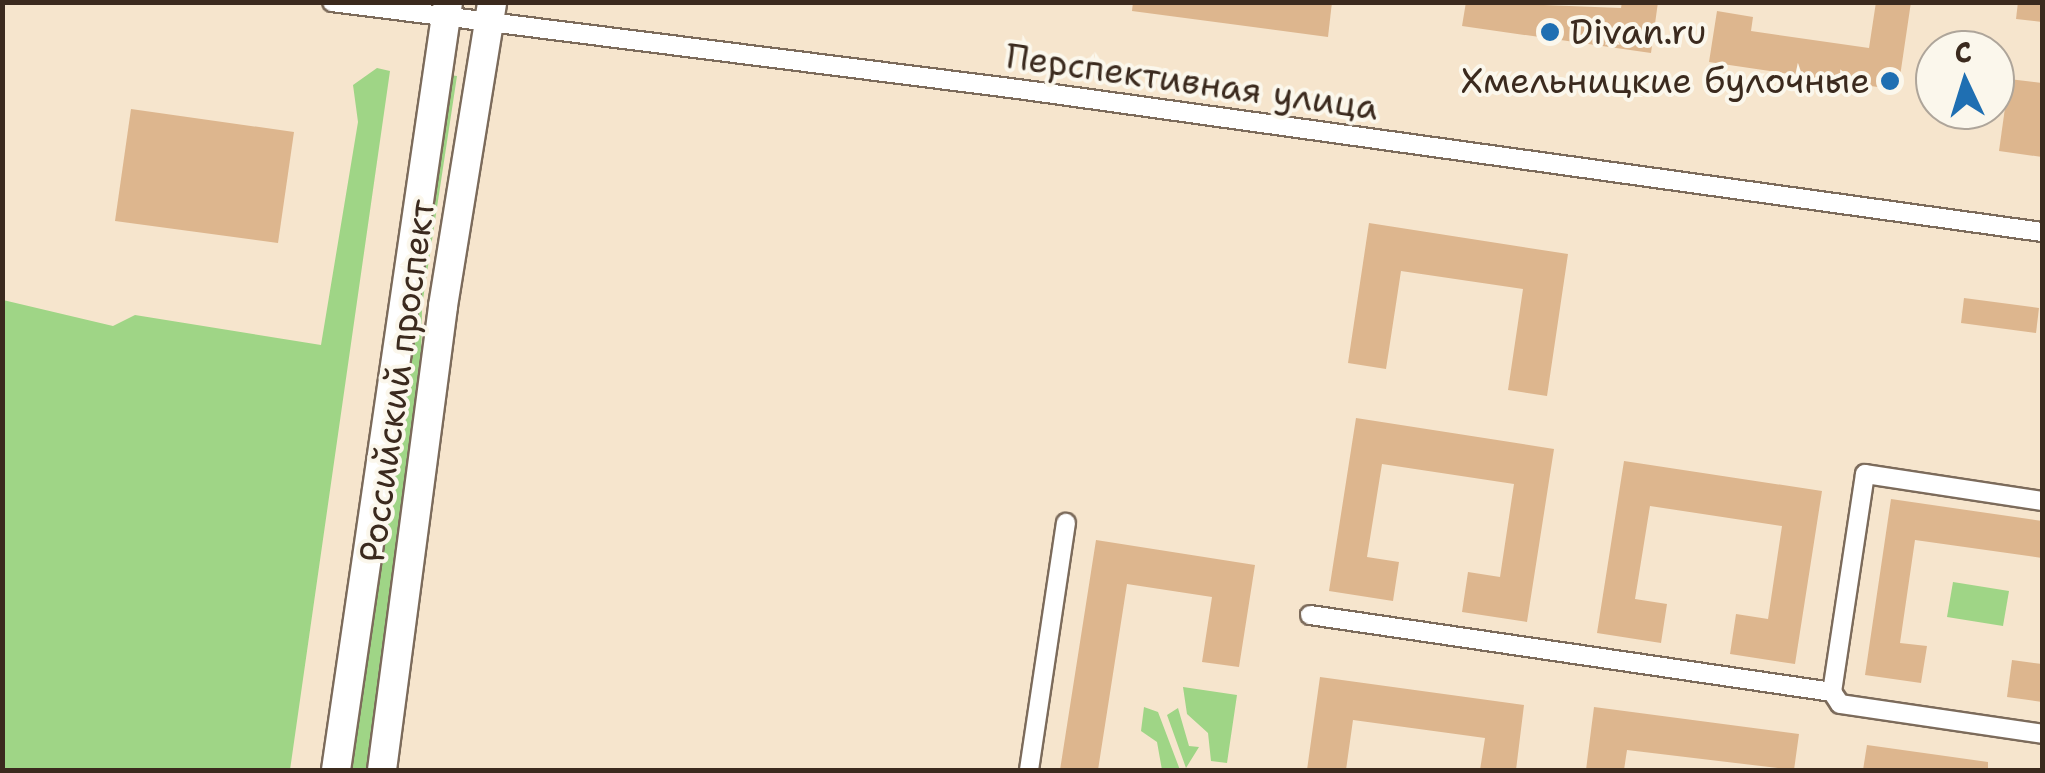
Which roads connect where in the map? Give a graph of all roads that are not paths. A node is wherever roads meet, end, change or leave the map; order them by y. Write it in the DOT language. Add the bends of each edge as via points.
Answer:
graph roads {
  1 [pos="332,2"];
  2 [pos="446,10"];
  3 [pos="491,12"];
  4 [pos="2042,232"];
  5 [pos="2042,501"];
  6 [pos="1066,523"];
  7 [pos="1310,615"];
  8 [pos="1832,692"];
  9 [pos="2042,734"];
  10 [pos="336,770"];
  11 [pos="382,770"];
  12 [pos="1029,770"];
  1 -- 2 [label="street, Перспективная улица"];
  2 -- 3 [label="street, Перспективная улица"];
  2 -- 10 [label="main road, Российский проспект"];
  3 -- 4 [label="street, Перспективная улица"];
  3 -- 11 [label="main road, Российский проспект" via="442,306"];
  5 -- 8 [label="street" via="1865,474"];
  6 -- 12 [label="street"];
  7 -- 8 [label="street"];
  8 -- 9 [label="street" via="1840,704"];
}
